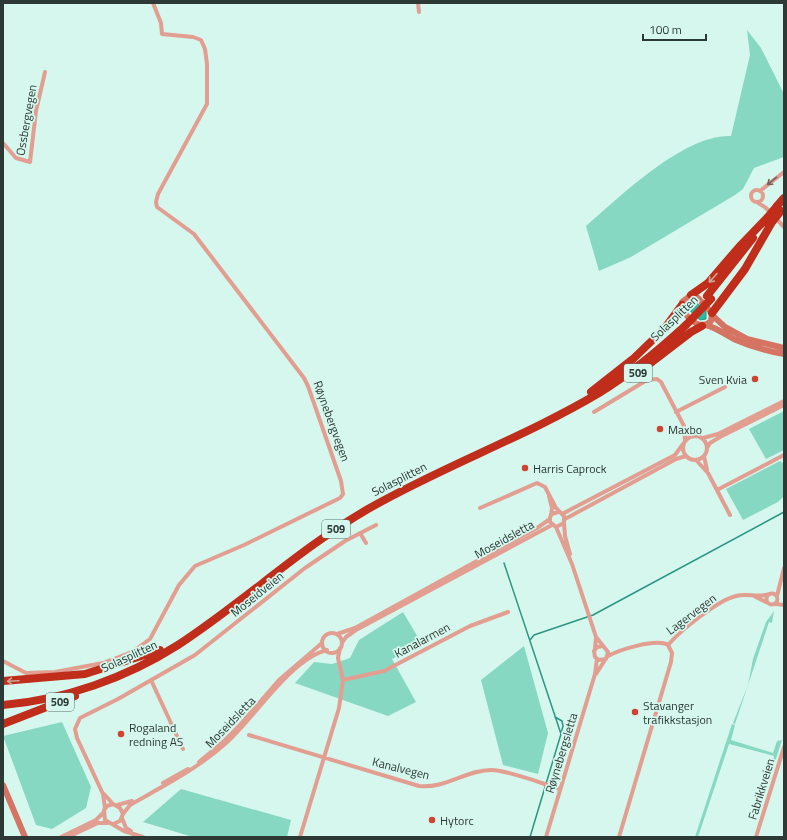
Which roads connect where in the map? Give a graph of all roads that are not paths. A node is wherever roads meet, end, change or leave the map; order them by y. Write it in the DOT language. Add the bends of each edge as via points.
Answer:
graph roads {
  1 [pos="153,3"];
  2 [pos="418,3"];
  3 [pos="419,12"];
  4 [pos="45,72"];
  5 [pos="3,143"];
  6 [pos="784,172"];
  7 [pos="760,191"];
  8 [pos="763,198"];
  9 [pos="784,198"];
  10 [pos="757,202"];
  11 [pos="766,208"];
  12 [pos="781,208"];
  13 [pos="770,220"];
  14 [pos="784,227"];
  15 [pos="691,296"];
  16 [pos="682,305"];
  17 [pos="712,314"];
  18 [pos="684,323"];
  19 [pos="704,325"];
  20 [pos="723,333"];
  21 [pos="680,342"];
  22 [pos="784,348"];
  23 [pos="784,354"];
  24 [pos="725,387"];
  25 [pos="591,392"];
  26 [pos="784,401"];
  27 [pos="784,405"];
  28 [pos="567,410"];
  29 [pos="594,412"];
  30 [pos="676,412"];
  31 [pos="684,426"];
  32 [pos="694,435"];
  33 [pos="703,438"];
  34 [pos="684,442"];
  35 [pos="707,448"];
  36 [pos="784,455"];
  37 [pos="686,456"];
  38 [pos="704,456"];
  39 [pos="696,460"];
  40 [pos="708,473"];
  41 [pos="717,490"];
  42 [pos="548,492"];
  43 [pos="480,508"];
  44 [pos="560,513"];
  45 [pos="730,515"];
  46 [pos="550,517"];
  47 [pos="564,521"];
  48 [pos="376,525"];
  49 [pos="554,526"];
  50 [pos="360,533"];
  51 [pos="366,543"];
  52 [pos="572,564"];
  53 [pos="784,568"];
  54 [pos="780,580"];
  55 [pos="771,594"];
  56 [pos="752,595"];
  57 [pos="777,597"];
  58 [pos="784,602"];
  59 [pos="768,603"];
  60 [pos="776,604"];
  61 [pos="784,605"];
  62 [pos="508,612"];
  63 [pos="337,634"];
  64 [pos="596,637"];
  65 [pos="322,643"];
  66 [pos="342,644"];
  67 [pos="668,645"];
  68 [pos="605,647"];
  69 [pos="340,648"];
  70 [pos="595,649"];
  71 [pos="160,650"];
  72 [pos="620,650"];
  73 [pos="329,651"];
  74 [pos="607,657"];
  75 [pos="597,659"];
  76 [pos="3,661"];
  77 [pos="339,662"];
  78 [pos="595,674"];
  79 [pos="116,677"];
  80 [pos="151,680"];
  81 [pos="342,680"];
  82 [pos="3,681"];
  83 [pos="3,701"];
  84 [pos="3,705"];
  85 [pos="3,724"];
  86 [pos="249,735"];
  87 [pos="179,741"];
  88 [pos="170,745"];
  89 [pos="784,747"];
  90 [pos="183,749"];
  91 [pos="324,757"];
  92 [pos="3,784"];
  93 [pos="560,789"];
  94 [pos="103,794"];
  95 [pos="115,805"];
  96 [pos="105,808"];
  97 [pos="103,813"];
  98 [pos="122,816"];
  99 [pos="108,823"];
  100 [pos="114,824"];
  101 [pos="22,828"];
  102 [pos="134,834"];
  103 [pos="25,837"];
  104 [pos="31,837"];
  105 [pos="61,837"];
  106 [pos="68,837"];
  107 [pos="143,837"];
  108 [pos="300,837"];
  109 [pos="546,837"];
  110 [pos="619,837"];
  111 [pos="756,837"];
  1 -- 76 [label="street, Røynebergvegen" via="161,23 162,34 201,40 207,71 207,104 158,194 157,206 194,234 304,378 342,481 343,494 340,498 244,545 195,566 179,585 150,639 132,652 91,666 56,672 26,673"];
  2 -- 3 [label="street"];
  4 -- 5 [label="street, Ossbergvegen" via="36,111 30,162 16,158"];
  6 -- 7 [label="street, one-way"];
  7 -- 8 [label="street"];
  7 -- 10 [label="street" via="755,190 751,194 751,199"];
  8 -- 10 [label="street"];
  8 -- 11 [label="street"];
  9 -- 12 [label="highway, 509"];
  10 -- 11 [label="street"];
  11 -- 14 [label="street"];
  12 -- 13 [label="highway, 509, bridge"];
  13 -- 15 [label="highway, 509, one-way" via="704,288"];
  13 -- 17 [label="highway, 509" via="745,269"];
  13 -- 18 [label="highway, Solasplitten / 509, bridge" via="709,298"];
  15 -- 16 [label="street" via="684,299"];
  15 -- 17 [label="street" via="698,298"];
  16 -- 19 [label="street" via="684,313 695,323"];
  16 -- 25 [label="highway, 509" via="670,322 626,366"];
  17 -- 19 [label="street" via="711,320"];
  17 -- 22 [label="street" via="725,327 747,339"];
  18 -- 25 [label="highway, Solasplitten / 509" via="651,350"];
  18 -- 28 [label="highway, Solasplitten / 509" via="630,372"];
  19 -- 20 [label="street"];
  19 -- 21 [label="highway, 509"];
  20 -- 21 [label="street" via="703,329"];
  20 -- 23 [label="street" via="756,348"];
  21 -- 28 [label="highway, 509" via="612,389 574,409"];
  24 -- 30 [label="street"];
  25 -- 71 [label="highway, Solasplitten / 509" via="366,505 307,542 194,628"];
  26 -- 33 [label="street" via="718,434"];
  27 -- 35 [label="street" via="720,437"];
  28 -- 79 [label="highway, Solasplitten / 509" via="368,509 288,562 192,635"];
  29 -- 30 [label="street" via="652,379 661,382"];
  30 -- 31 [label="street"];
  31 -- 32 [label="street"];
  31 -- 34 [label="street"];
  32 -- 33 [label="street"];
  32 -- 34 [label="street"];
  33 -- 35 [label="street"];
  34 -- 37 [label="street" via="682,448"];
  34 -- 44 [label="street" via="675,455"];
  35 -- 38 [label="street"];
  36 -- 41 [label="street"];
  37 -- 39 [label="street"];
  37 -- 47 [label="street" via="676,459"];
  38 -- 39 [label="street"];
  38 -- 40 [label="street"];
  39 -- 40 [label="street"];
  40 -- 41 [label="street"];
  41 -- 45 [label="street"];
  42 -- 43 [label="street" via="543,484 532,484"];
  42 -- 44 [label="street"];
  42 -- 46 [label="street" via="552,508"];
  44 -- 46 [label="street, Moseidsletta"];
  44 -- 47 [label="street"];
  46 -- 49 [label="street"];
  46 -- 63 [label="street, Moseidsletta" via="537,528 451,576 355,628"];
  47 -- 49 [label="street, Moseidsletta"];
  47 -- 52 [label="street"];
  48 -- 50 [label="street, Moseidveien"];
  49 -- 52 [label="street"];
  49 -- 66 [label="street, Moseidsletta" via="356,630 346,637"];
  50 -- 51 [label="street"];
  50 -- 80 [label="street, Moseidveien" via="305,568 195,655"];
  52 -- 64 [label="street"];
  53 -- 54 [label="street"];
  54 -- 55 [label="street"];
  54 -- 57 [label="street"];
  55 -- 56 [label="street, Lagervegen"];
  55 -- 57 [label="street"];
  55 -- 59 [label="street" via="767,598"];
  56 -- 59 [label="street"];
  56 -- 67 [label="street, Lagervegen" via="734,596 722,602 676,635"];
  57 -- 58 [label="street"];
  57 -- 60 [label="street"];
  59 -- 60 [label="street"];
  60 -- 61 [label="street"];
  62 -- 81 [label="street, Kanalarmen" via="470,626 384,671"];
  63 -- 65 [label="street" via="327,634"];
  63 -- 66 [label="street"];
  64 -- 68 [label="street"];
  64 -- 70 [label="street"];
  65 -- 73 [label="street" via="324,649"];
  65 -- 95 [label="street, Moseidsletta" via="280,680 240,726 208,755 128,803"];
  66 -- 69 [label="street"];
  67 -- 72 [label="street, Lagervegen" via="655,643"];
  67 -- 110 [label="street" via="672,653 671,662"];
  68 -- 70 [label="street"];
  68 -- 72 [label="street, Lagervegen"];
  68 -- 74 [label="street"];
  69 -- 73 [label="street"];
  69 -- 77 [label="street"];
  70 -- 75 [label="street" via="594,655"];
  71 -- 82 [label="highway, 509, one-way" via="85,674"];
  71 -- 83 [label="highway, Solasplitten / 509" via="114,672 76,686 38,696"];
  72 -- 74 [label="street, Lagervegen"];
  73 -- 77 [label="street"];
  73 -- 98 [label="street, Moseidsletta" via="309,658 210,758 130,805"];
  74 -- 75 [label="street"];
  74 -- 78 [label="street, Røynebergsletta"];
  75 -- 78 [label="street, Røynebergsletta"];
  77 -- 81 [label="street"];
  78 -- 93 [label="street, Røynebergsletta"];
  79 -- 84 [label="highway, Solasplitten / 509" via="55,697"];
  79 -- 85 [label="highway, 509"];
  80 -- 87 [label="street"];
  80 -- 94 [label="street, Moseidveien" via="85,715 77,724 75,729 78,738"];
  81 -- 91 [label="street" via="339,708"];
  86 -- 91 [label="street"];
  87 -- 88 [label="street"];
  87 -- 90 [label="street"];
  89 -- 111 [label="street, Fabrikkveien"];
  91 -- 93 [label="street, Kanalvegen" via="426,786 440,785 491,770"];
  91 -- 108 [label="street"];
  92 -- 101 [label="street"];
  93 -- 109 [label="street, Røynebergsletta"];
  94 -- 95 [label="street"];
  94 -- 96 [label="street"];
  95 -- 96 [label="street"];
  95 -- 98 [label="street"];
  96 -- 97 [label="street"];
  97 -- 99 [label="street"];
  97 -- 105 [label="street" via="96,820"];
  98 -- 100 [label="street"];
  98 -- 102 [label="street" via="126,828"];
  99 -- 100 [label="street"];
  99 -- 106 [label="street" via="98,823"];
  100 -- 102 [label="street"];
  101 -- 103 [label="street"];
  101 -- 104 [label="street"];
  102 -- 107 [label="street"];
}
